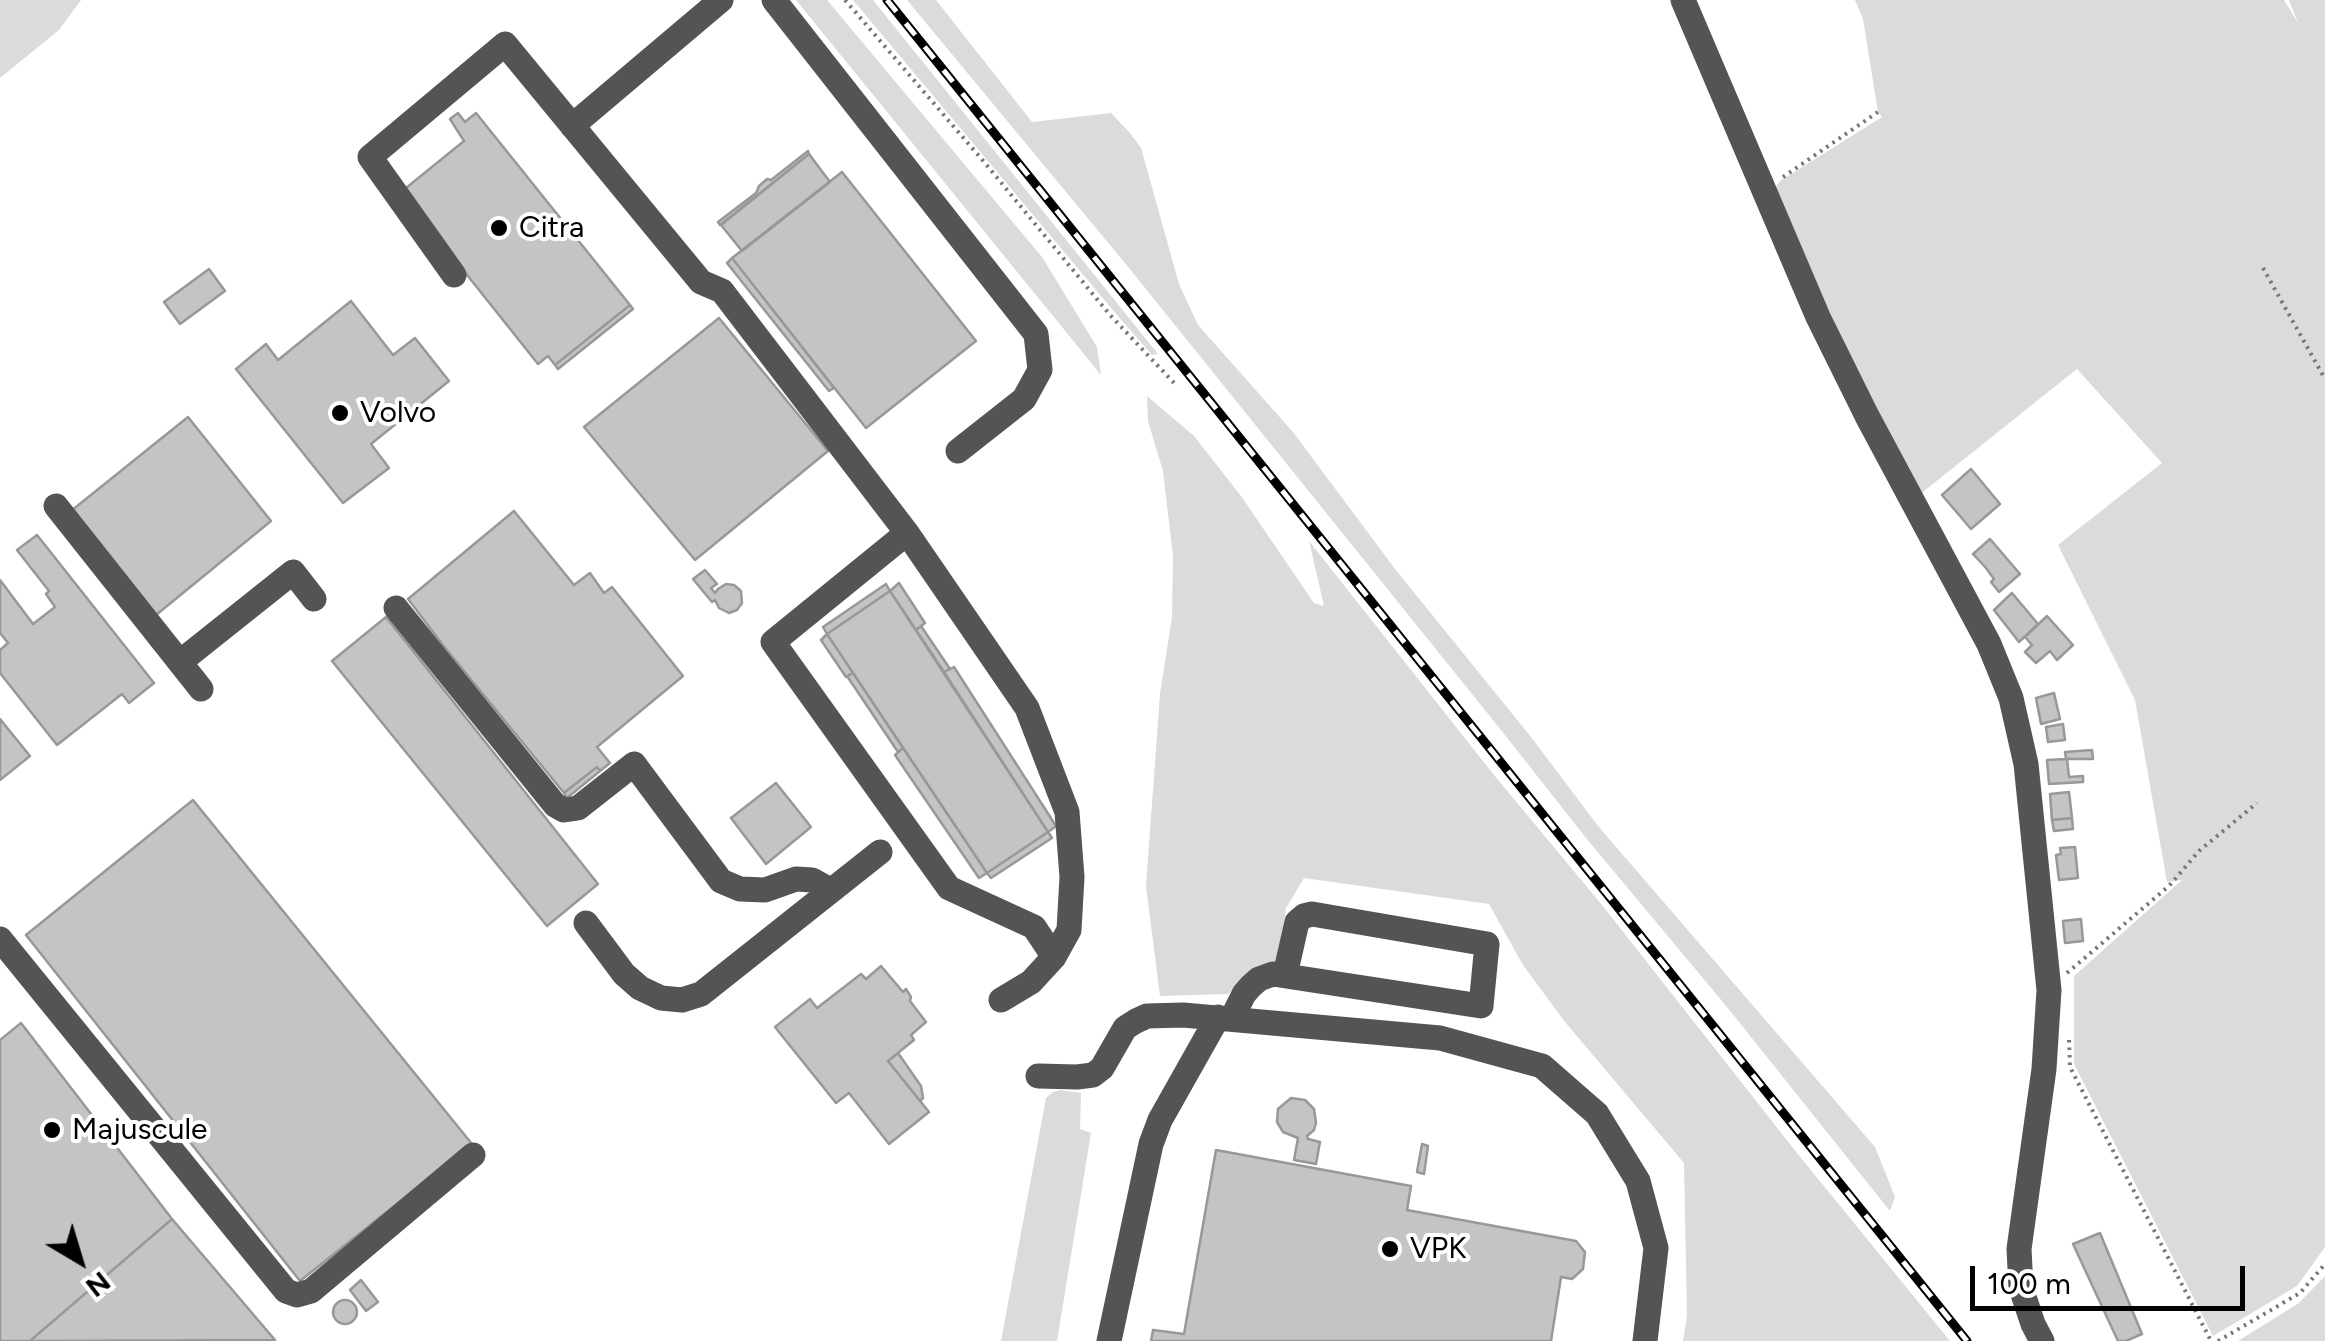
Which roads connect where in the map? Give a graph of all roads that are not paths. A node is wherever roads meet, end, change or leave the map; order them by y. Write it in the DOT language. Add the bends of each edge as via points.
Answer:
graph roads {
  1 [pos="721,0"];
  2 [pos="774,0"];
  3 [pos="1683,0"];
  4 [pos="572,126"];
  5 [pos="454,275"];
  6 [pos="958,450"];
  7 [pos="56,506"];
  8 [pos="907,533"];
  9 [pos="314,598"];
  10 [pos="396,608"];
  11 [pos="180,662"];
  12 [pos="201,689"];
  13 [pos="880,852"];
  14 [pos="830,890"];
  15 [pos="586,923"];
  16 [pos="0,939"];
  17 [pos="1054,957"];
  18 [pos="1285,975"];
  19 [pos="1000,1000"];
  20 [pos="1225,1017"];
  21 [pos="1038,1076"];
  22 [pos="473,1156"];
  23 [pos="1109,1341"];
  24 [pos="1645,1341"];
  25 [pos="2042,1341"];
  1 -- 4 [label="street"];
  2 -- 6 [label="street" via="1036,334 1040,370 1024,399"];
  3 -- 25 [label="street" via="1842,366 2011,698 2026,764 2048,990 2019,1249 2021,1288"];
  4 -- 5 [label="street" via="505,44 370,157"];
  4 -- 8 [label="street" via="701,282 722,291"];
  7 -- 11 [label="street"];
  8 -- 17 [label="street" via="1027,708 1067,812 1069,930"];
  8 -- 17 [label="street" via="773,642 948,888 1034,927"];
  9 -- 11 [label="street" via="292,572"];
  10 -- 14 [label="street" via="555,805 578,808 634,764 721,880 765,890 812,880"];
  11 -- 12 [label="street"];
  13 -- 14 [label="street"];
  14 -- 15 [label="street" via="701,994 682,1000 640,988"];
  16 -- 22 [label="street" via="286,1291 311,1291"];
  17 -- 19 [label="street" via="1031,982"];
  18 -- 18 [label="street" via="1481,1006 1487,944 1312,914 1297,922"];
  18 -- 20 [label="street" via="1250,986"];
  20 -- 21 [label="street" via="1147,1016 1126,1028 1093,1075"];
  20 -- 23 [label="street" via="1151,1144"];
  20 -- 24 [label="street" via="1440,1038 1542,1066 1597,1114 1638,1181 1656,1248"];
}
